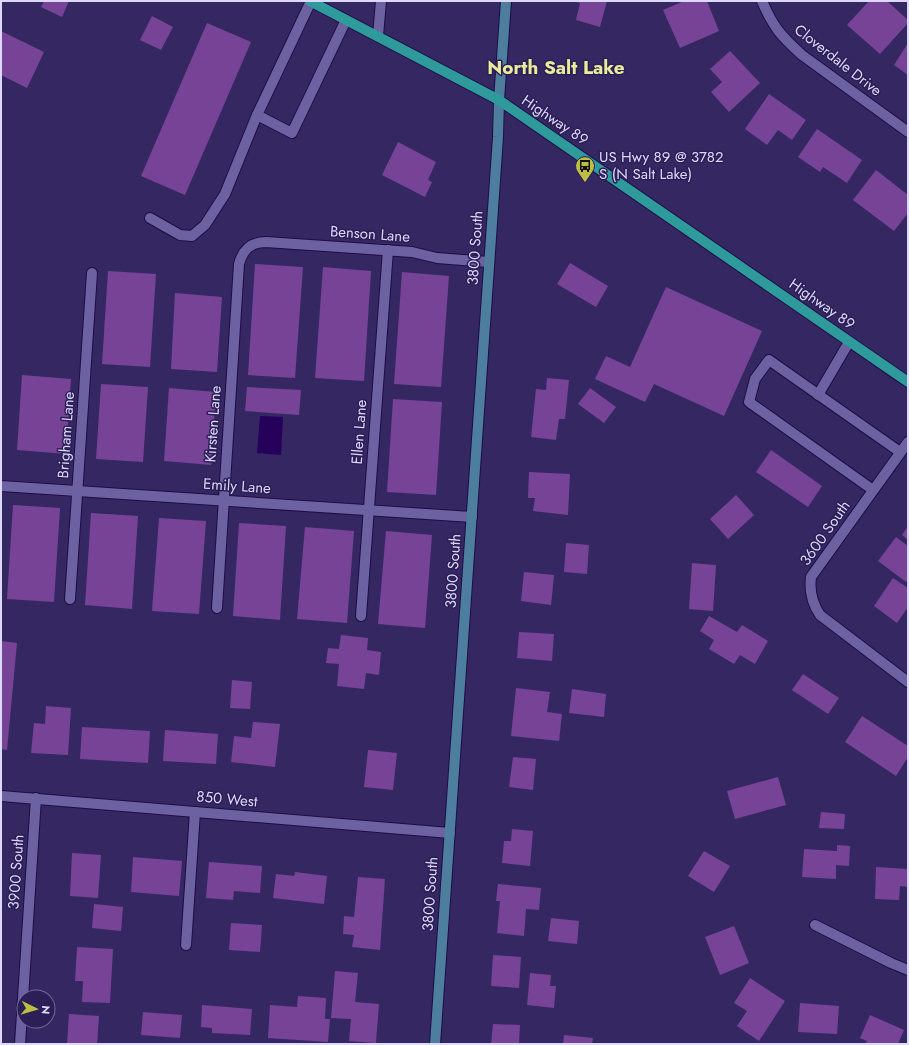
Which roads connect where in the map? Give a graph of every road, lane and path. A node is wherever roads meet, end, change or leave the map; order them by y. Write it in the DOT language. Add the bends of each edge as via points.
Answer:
graph roads {
  1 [pos="310,1"];
  2 [pos="381,1"];
  3 [pos="506,1"];
  4 [pos="762,1"];
  5 [pos="346,20"];
  6 [pos="378,36"];
  7 [pos="499,100"];
  8 [pos="256,115"];
  9 [pos="908,132"];
  10 [pos="150,218"];
  11 [pos="250,245"];
  12 [pos="388,250"];
  13 [pos="489,262"];
  14 [pos="92,272"];
  15 [pos="849,342"];
  16 [pos="908,382"];
  17 [pos="818,394"];
  18 [pos="908,442"];
  19 [pos="900,452"];
  20 [pos="1,486"];
  21 [pos="873,490"];
  22 [pos="78,491"];
  23 [pos="224,500"];
  24 [pos="369,510"];
  25 [pos="472,517"];
  26 [pos="70,599"];
  27 [pos="217,608"];
  28 [pos="361,616"];
  29 [pos="908,682"];
  30 [pos="1,796"];
  31 [pos="36,798"];
  32 [pos="195,812"];
  33 [pos="450,833"];
  34 [pos="815,925"];
  35 [pos="186,945"];
  36 [pos="908,970"];
  37 [pos="20,1044"];
  38 [pos="435,1044"];
  1 -- 5 [label="main road, Highway 89"];
  1 -- 8 [label="street"];
  2 -- 6 [label="street"];
  3 -- 7 [label="street, 3800 South"];
  4 -- 9 [label="street, Cloverdale Drive" via="776,29 802,55"];
  5 -- 6 [label="main road, Highway 89"];
  5 -- 8 [label="street" via="292,133"];
  6 -- 7 [label="main road, Highway 89"];
  7 -- 13 [label="street, 3800 South"];
  7 -- 15 [label="main road, Highway 89"];
  8 -- 10 [label="street" via="225,194 205,225 192,236 180,235"];
  11 -- 12 [label="street, Benson Lane" via="266,242"];
  11 -- 23 [label="street, Kirsten Lane" via="239,264"];
  12 -- 13 [label="street, Benson Lane" via="437,258"];
  12 -- 24 [label="street, Ellen Lane"];
  13 -- 25 [label="street, 3800 South"];
  14 -- 22 [label="street, Brigham Lane"];
  15 -- 16 [label="main road, Highway 89"];
  15 -- 17 [label="street"];
  17 -- 19 [label="street"];
  17 -- 21 [label="street" via="769,360 755,379 749,402"];
  18 -- 19 [label="street, 3600 South"];
  19 -- 21 [label="street, 3600 South"];
  20 -- 22 [label="street, Emily Lane"];
  21 -- 29 [label="street, 3600 South" via="811,577 811,593 816,608 826,620"];
  22 -- 23 [label="street, Emily Lane"];
  22 -- 26 [label="street, Brigham Lane"];
  23 -- 24 [label="street, Emily Lane"];
  23 -- 27 [label="street, Kirsten Lane"];
  24 -- 25 [label="street, Emily Lane"];
  24 -- 28 [label="street, Ellen Lane"];
  25 -- 33 [label="street, 3800 South"];
  30 -- 31 [label="street, 850 West"];
  31 -- 32 [label="street, 850 West"];
  31 -- 37 [label="street, 3900 South"];
  32 -- 33 [label="street, 850 West"];
  32 -- 35 [label="street"];
  33 -- 38 [label="street, 3800 South"];
  34 -- 36 [label="street"];
}
